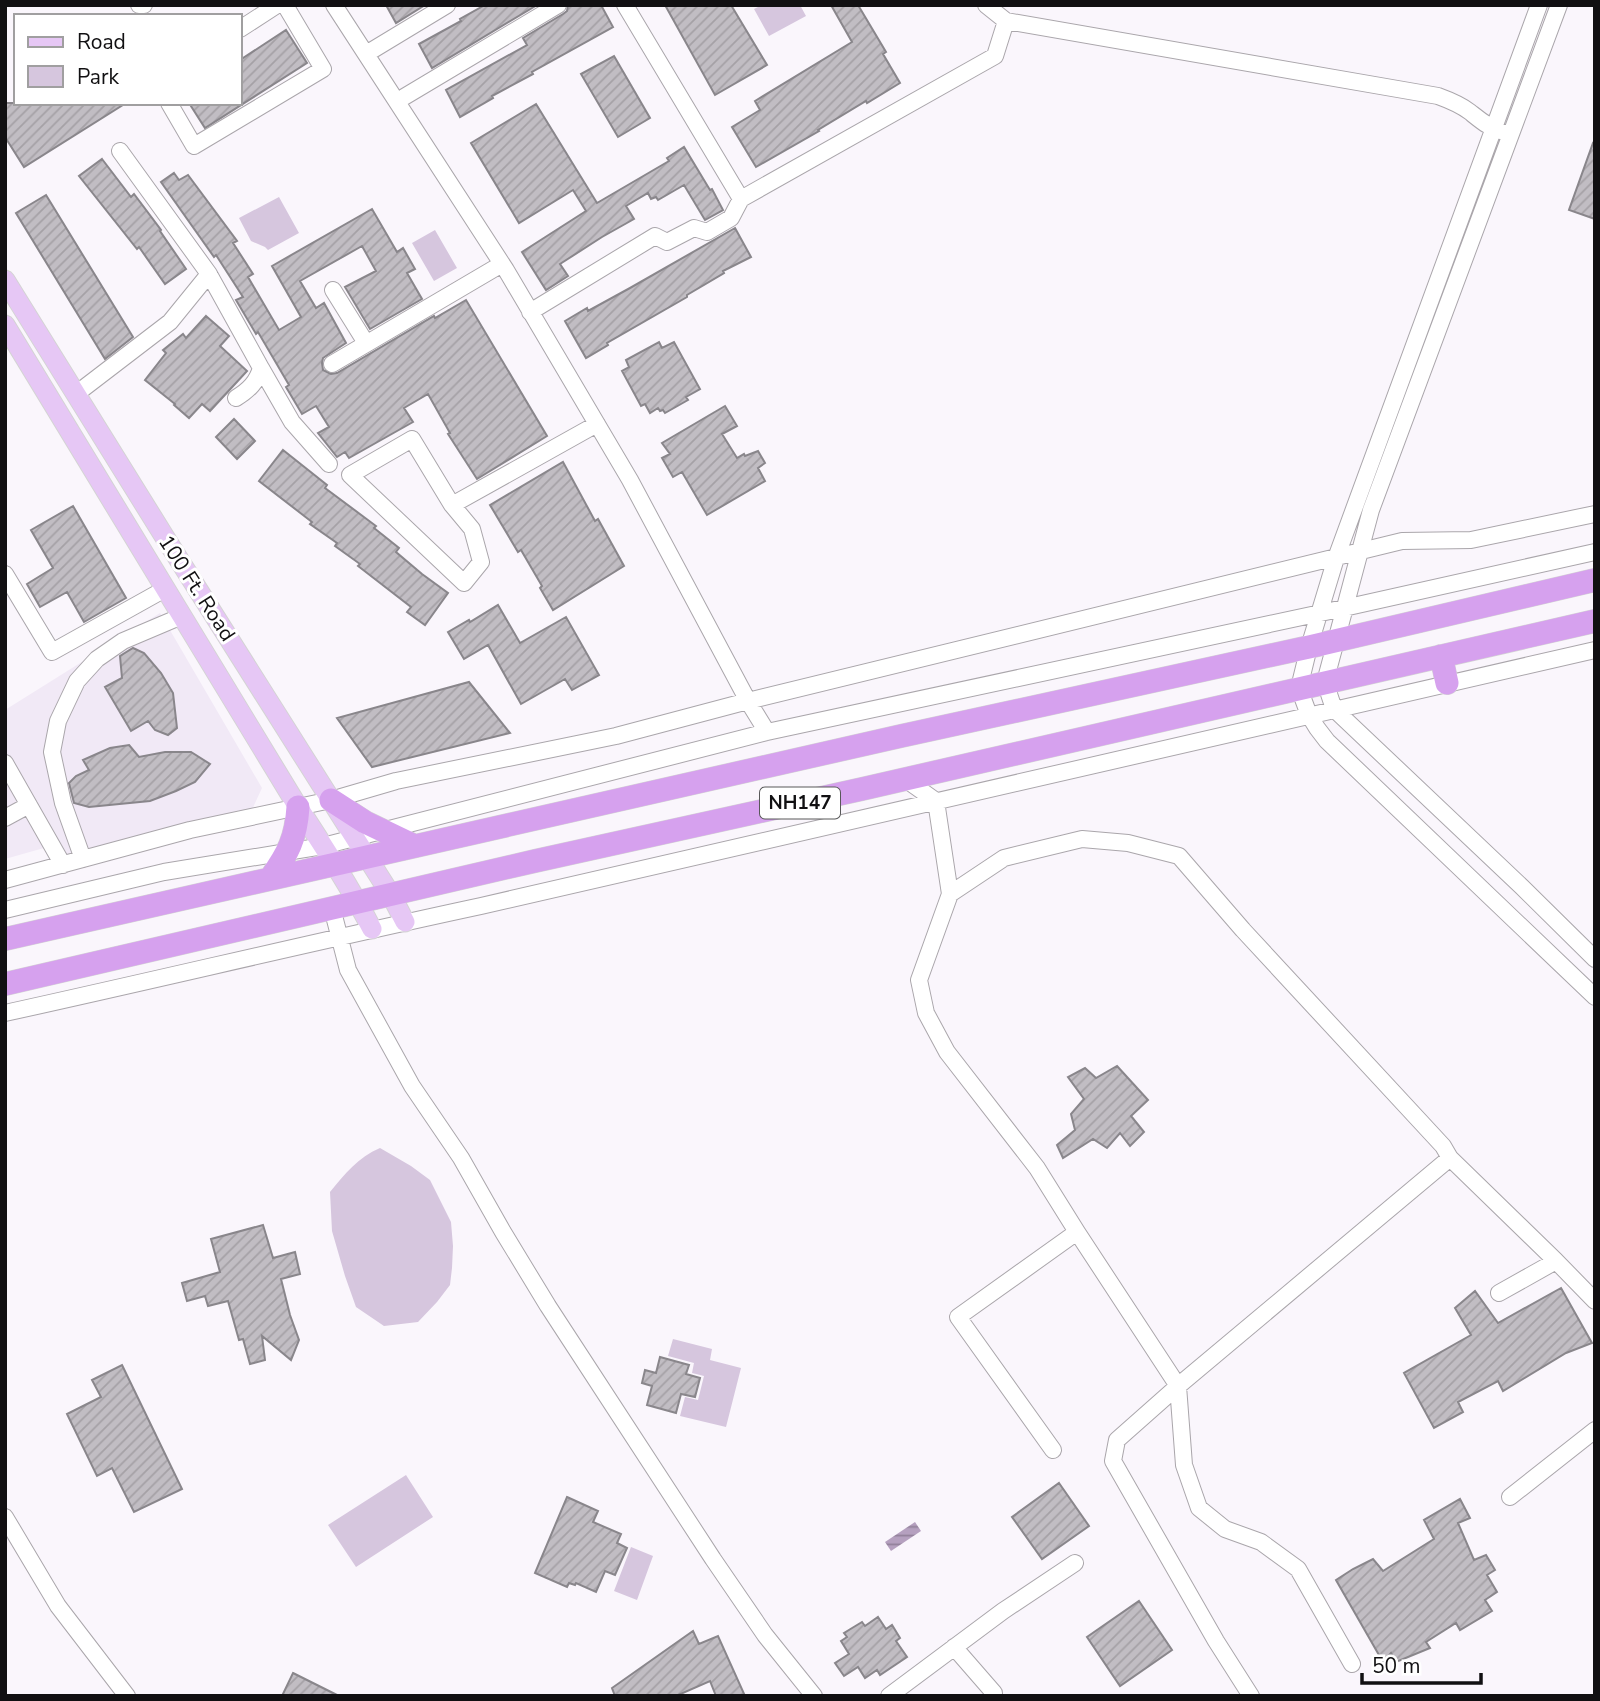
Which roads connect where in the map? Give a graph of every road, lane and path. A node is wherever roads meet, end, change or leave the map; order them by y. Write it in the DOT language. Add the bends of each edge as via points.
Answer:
graph roads {
  1 [pos="277,5"];
  2 [pos="285,5"];
  3 [pos="334,5"];
  4 [pos="447,5"];
  5 [pos="558,5"];
  6 [pos="625,5"];
  7 [pos="1539,5"];
  8 [pos="1559,5"];
  9 [pos="995,11"];
  10 [pos="242,28"];
  11 [pos="366,54"];
  12 [pos="404,97"];
  13 [pos="170,105"];
  14 [pos="1493,128"];
  15 [pos="1511,135"];
  16 [pos="120,151"];
  17 [pos="741,199"];
  18 [pos="502,264"];
  19 [pos="209,274"];
  20 [pos="5,280"];
  21 [pos="333,290"];
  22 [pos="530,312"];
  23 [pos="5,325"];
  24 [pos="366,343"];
  25 [pos="332,364"];
  26 [pos="261,368"];
  27 [pos="76,394"];
  28 [pos="236,398"];
  29 [pos="597,424"];
  30 [pos="329,464"];
  31 [pos="452,505"];
  32 [pos="1595,514"];
  33 [pos="1360,552"];
  34 [pos="1595,552"];
  35 [pos="1336,558"];
  36 [pos="5,574"];
  37 [pos="1595,580"];
  38 [pos="165,589"];
  39 [pos="1344,608"];
  40 [pos="1321,613"];
  41 [pos="182,616"];
  42 [pos="1595,621"];
  43 [pos="1336,640"];
  44 [pos="1310,647"];
  45 [pos="1595,650"];
  46 [pos="1441,656"];
  47 [pos="1325,682"];
  48 [pos="1447,683"];
  49 [pos="1299,688"];
  50 [pos="748,701"];
  51 [pos="1334,709"];
  52 [pos="1309,715"];
  53 [pos="767,732"];
  54 [pos="5,763"];
  55 [pos="905,779"];
  56 [pos="12,790"];
  57 [pos="331,800"];
  58 [pos="936,801"];
  59 [pos="29,804"];
  60 [pos="298,807"];
  61 [pos="5,818"];
  62 [pos="383,831"];
  63 [pos="415,846"];
  64 [pos="361,847"];
  65 [pos="288,852"];
  66 [pos="329,855"];
  67 [pos="83,859"];
  68 [pos="63,865"];
  69 [pos="539,877"];
  70 [pos="270,879"];
  71 [pos="5,880"];
  72 [pos="950,894"];
  73 [pos="391,895"];
  74 [pos="358,902"];
  75 [pos="332,908"];
  76 [pos="5,910"];
  77 [pos="405,922"];
  78 [pos="372,929"];
  79 [pos="235,931"];
  80 [pos="338,937"];
  81 [pos="5,939"];
  82 [pos="244,959"];
  83 [pos="1595,959"];
  84 [pos="5,984"];
  85 [pos="1595,997"];
  86 [pos="5,1013"];
  87 [pos="1450,1158"];
  88 [pos="1077,1232"];
  89 [pos="1556,1261"];
  90 [pos="1499,1293"];
  91 [pos="1595,1301"];
  92 [pos="1178,1386"];
  93 [pos="1595,1430"];
  94 [pos="1053,1450"];
  95 [pos="1510,1497"];
  96 [pos="5,1517"];
  97 [pos="1075,1563"];
  98 [pos="954,1647"];
  99 [pos="1352,1664"];
  100 [pos="994,1693"];
  101 [pos="127,1696"];
  102 [pos="814,1696"];
  103 [pos="889,1696"];
  104 [pos="1251,1696"];
  1 -- 10 [label="street"];
  2 -- 13 [label="street" via="323,69 194,146"];
  3 -- 11 [label="street"];
  4 -- 11 [label="street"];
  5 -- 12 [label="street"];
  6 -- 17 [label="street"];
  7 -- 14 [label="street"];
  8 -- 15 [label="street"];
  9 -- 14 [label="street" via="1438,96"];
  9 -- 17 [label="street" via="995,55"];
  11 -- 18 [label="street"];
  14 -- 15 [label="street"];
  14 -- 35 [label="street"];
  15 -- 33 [label="street" via="1371,510"];
  16 -- 19 [label="street"];
  17 -- 22 [label="street" via="731,218 707,232 694,228 667,242 655,236"];
  18 -- 22 [label="street"];
  18 -- 24 [label="street"];
  19 -- 26 [label="street"];
  19 -- 27 [label="street" via="170,322"];
  20 -- 27 [label="main road, 100 Ft. Road"];
  21 -- 24 [label="street"];
  22 -- 29 [label="street"];
  23 -- 38 [label="main road, 100 Ft. Road"];
  24 -- 25 [label="street"];
  26 -- 28 [label="street" via="257,380"];
  26 -- 30 [label="street" via="292,422"];
  27 -- 57 [label="main road, 100 Ft. Road"];
  29 -- 31 [label="street"];
  29 -- 50 [label="street"];
  31 -- 31 [label="street" via="412,439 350,475 464,583 481,562 472,529"];
  32 -- 33 [label="street" via="1471,540 1402,541"];
  33 -- 35 [label="street"];
  33 -- 39 [label="street"];
  34 -- 39 [label="street"];
  35 -- 40 [label="street"];
  35 -- 50 [label="street"];
  36 -- 38 [label="street" via="52,652"];
  37 -- 43 [label="highway, NH147"];
  38 -- 41 [label="main road, 100 Ft. Road"];
  39 -- 40 [label="street"];
  39 -- 43 [label="street"];
  40 -- 44 [label="street"];
  40 -- 53 [label="street"];
  41 -- 60 [label="main road, 100 Ft. Road"];
  41 -- 67 [label="street" via="123,641 97,659 77,681 58,720 52,752 63,803"];
  42 -- 46 [label="highway, NH147"];
  43 -- 44 [label="highway, NH147"];
  43 -- 47 [label="street"];
  44 -- 49 [label="street"];
  44 -- 63 [label="highway, NH147"];
  45 -- 48 [label="street"];
  46 -- 47 [label="highway, NH147"];
  46 -- 48 [label="highway"];
  47 -- 49 [label="highway, NH147"];
  47 -- 51 [label="street"];
  48 -- 51 [label="street"];
  49 -- 52 [label="street"];
  49 -- 55 [label="highway, NH147"];
  50 -- 53 [label="street"];
  50 -- 57 [label="street" via="616,736"];
  51 -- 52 [label="street"];
  51 -- 83 [label="street"];
  52 -- 58 [label="street"];
  52 -- 85 [label="street" via="1328,741"];
  53 -- 62 [label="street"];
  54 -- 56 [label="street"];
  55 -- 58 [label="street"];
  55 -- 69 [label="highway, NH147"];
  56 -- 59 [label="street"];
  57 -- 60 [label="street"];
  57 -- 62 [label="highway"];
  57 -- 64 [label="main road, 100 Ft. Road"];
  58 -- 69 [label="street"];
  58 -- 72 [label="street"];
  59 -- 61 [label="street"];
  59 -- 68 [label="street"];
  60 -- 65 [label="highway"];
  60 -- 66 [label="main road, 100 Ft. Road"];
  60 -- 67 [label="street"];
  62 -- 63 [label="highway"];
  62 -- 64 [label="street"];
  63 -- 64 [label="highway, NH147"];
  64 -- 66 [label="highway, NH147"];
  64 -- 73 [label="main road, 100 Ft. Road"];
  65 -- 66 [label="street"];
  65 -- 70 [label="highway"];
  65 -- 76 [label="street" via="164,872"];
  66 -- 70 [label="highway, NH147"];
  66 -- 74 [label="main road, 100 Ft. Road"];
  67 -- 68 [label="street"];
  68 -- 71 [label="street"];
  69 -- 73 [label="highway, NH147"];
  69 -- 77 [label="street"];
  70 -- 81 [label="highway, NH147"];
  72 -- 87 [label="street" via="1004,858 1082,839 1128,843 1179,856"];
  72 -- 88 [label="street" via="919,980 926,1013 947,1052 1037,1168"];
  73 -- 74 [label="highway, NH147"];
  73 -- 77 [label="main road, 100 Ft. Road"];
  74 -- 75 [label="highway, NH147"];
  74 -- 78 [label="main road, 100 Ft. Road"];
  75 -- 79 [label="highway, NH147"];
  75 -- 80 [label="street"];
  77 -- 78 [label="street"];
  78 -- 80 [label="street"];
  79 -- 82 [label="street"];
  79 -- 84 [label="highway, NH147"];
  80 -- 82 [label="street"];
  80 -- 102 [label="street" via="348,970 412,1086 461,1158 548,1306 713,1559"];
  82 -- 86 [label="street"];
  87 -- 89 [label="street"];
  87 -- 92 [label="street"];
  88 -- 92 [label="street"];
  88 -- 94 [label="street" via="958,1317"];
  89 -- 90 [label="street"];
  89 -- 91 [label="street"];
  92 -- 99 [label="street" via="1184,1465 1199,1508 1225,1529 1261,1542 1298,1569"];
  92 -- 104 [label="street" via="1117,1440 1113,1461"];
  93 -- 95 [label="street"];
  96 -- 101 [label="street" via="58,1606"];
  97 -- 98 [label="street"];
  98 -- 100 [label="street"];
  98 -- 103 [label="street"];
}
